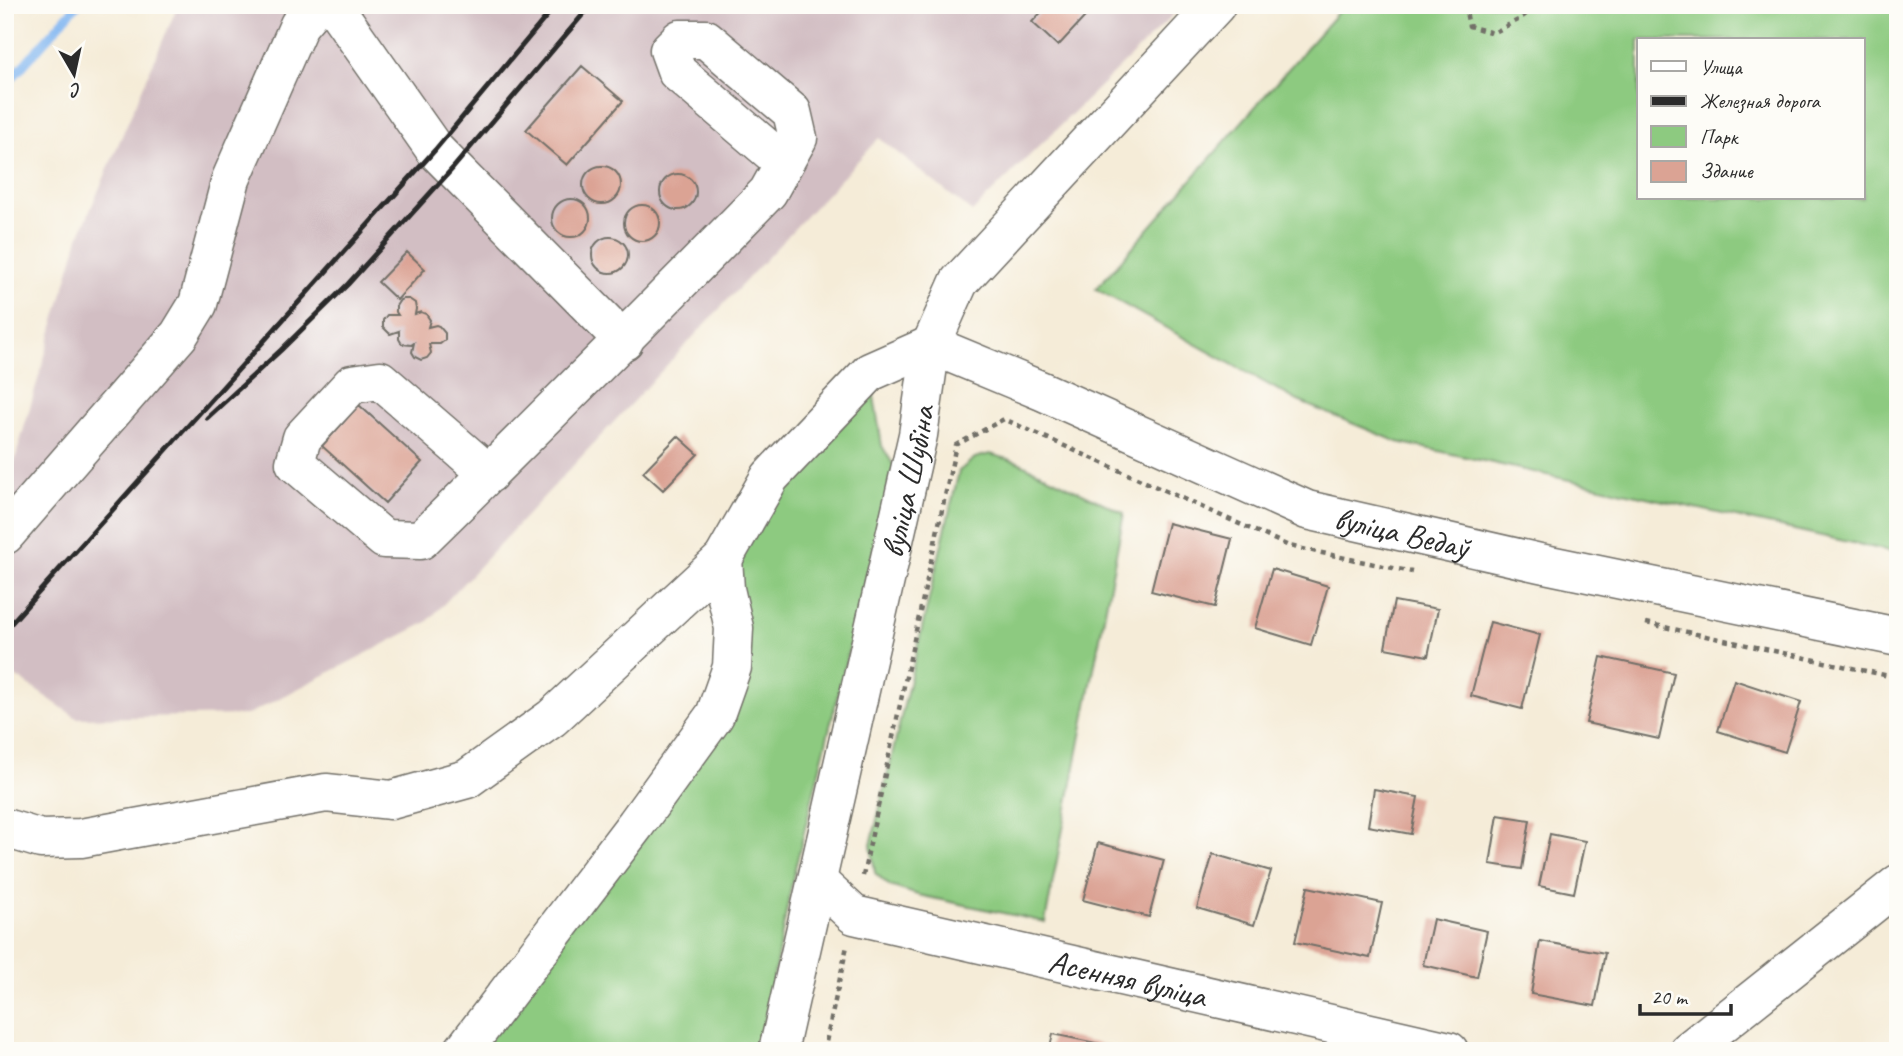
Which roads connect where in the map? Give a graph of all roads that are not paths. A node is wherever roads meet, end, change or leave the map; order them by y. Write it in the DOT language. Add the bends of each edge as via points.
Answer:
graph roads {
  1 [pos="316,5"];
  2 [pos="333,5"];
  3 [pos="1216,5"];
  4 [pos="784,163"];
  5 [pos="624,341"];
  6 [pos="930,345"];
  7 [pos="489,474"];
  8 [pos="5,535"];
  9 [pos="723,559"];
  10 [pos="1898,637"];
  11 [pos="5,828"];
  12 [pos="817,881"];
  13 [pos="1898,884"];
  14 [pos="463,1051"];
  15 [pos="778,1051"];
  16 [pos="1449,1051"];
  17 [pos="1688,1051"];
  1 -- 8 [label="street" via="299,25 231,179 198,304 179,335"];
  2 -- 5 [label="street" via="435,150"];
  3 -- 6 [label="street, вуліца Шубіна" via="958,282"];
  4 -- 5 [label="street" via="768,192"];
  5 -- 7 [label="street"];
  6 -- 9 [label="street" via="870,372 770,477"];
  6 -- 10 [label="street, вуліца Ведаў" via="1307,510"];
  6 -- 12 [label="street, вуліца Шубіна" via="918,435"];
  7 -- 7 [label="street" via="421,540 384,539 295,463 302,438 352,384 380,380"];
  9 -- 11 [label="street" via="552,718 467,779 391,800 326,793 81,838 41,839"];
  9 -- 14 [label="street" via="734,628 732,667 715,715"];
  12 -- 15 [label="street, вуліца Шубіна"];
  12 -- 16 [label="street, Асенняя вуліца" via="855,915"];
  13 -- 17 [label="street"];
}
